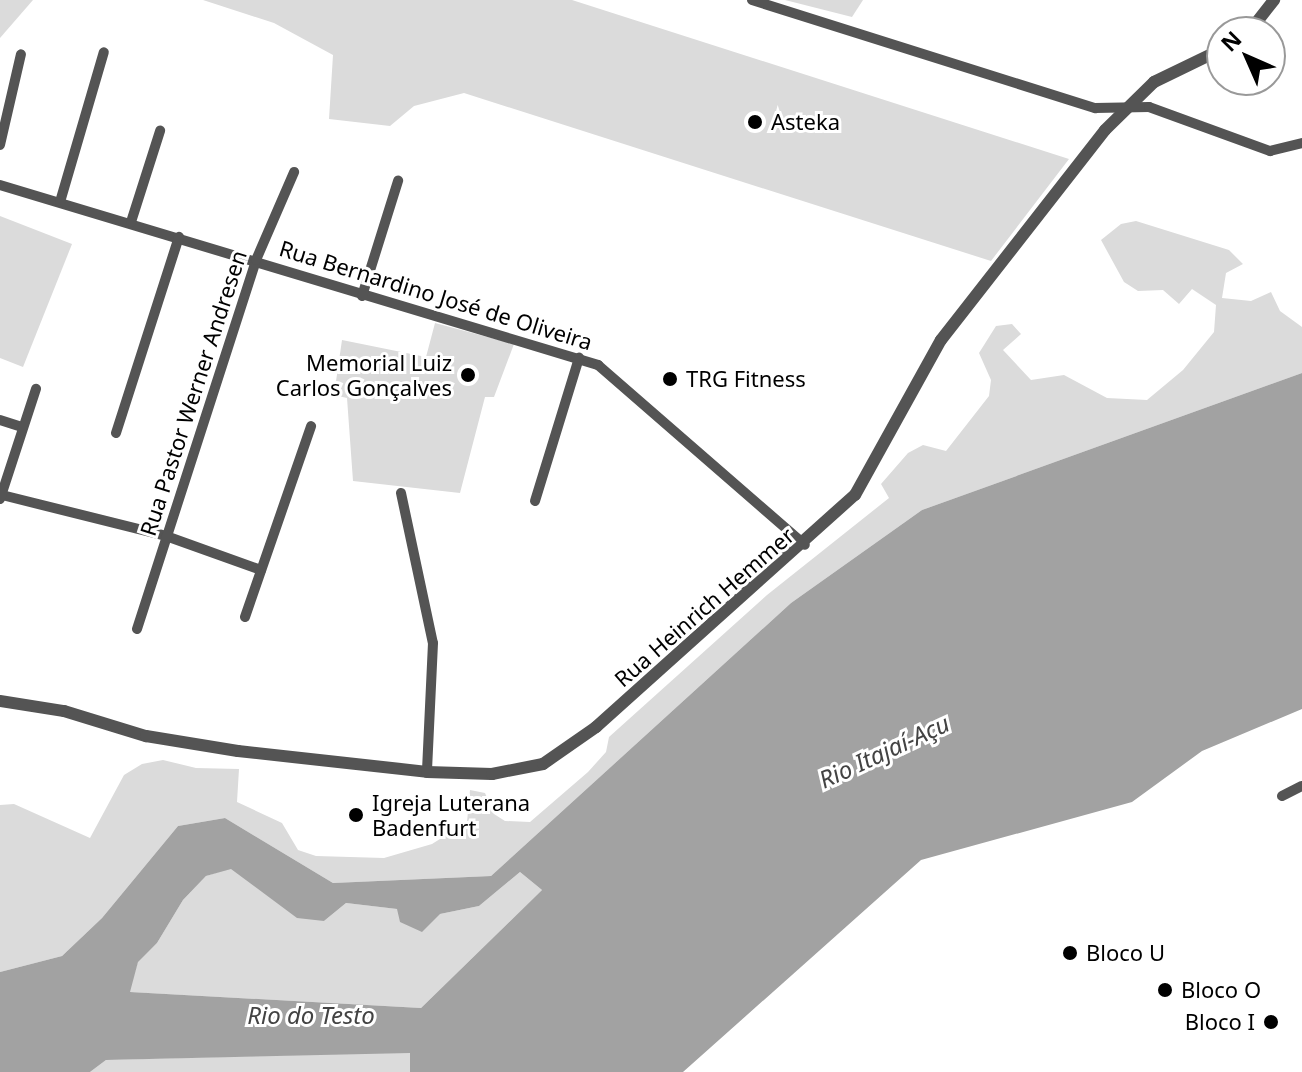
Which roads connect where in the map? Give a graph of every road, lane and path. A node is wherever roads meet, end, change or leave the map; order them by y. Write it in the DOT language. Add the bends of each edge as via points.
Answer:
graph roads {
  1 [pos="752,0"];
  2 [pos="1274,0"];
  3 [pos="1262,16"];
  4 [pos="104,52"];
  5 [pos="21,54"];
  6 [pos="1206,56"];
  7 [pos="1124,109"];
  8 [pos="160,131"];
  9 [pos="1302,143"];
  10 [pos="0,145"];
  11 [pos="294,172"];
  12 [pos="398,181"];
  13 [pos="0,185"];
  14 [pos="60,202"];
  15 [pos="131,222"];
  16 [pos="179,237"];
  17 [pos="256,260"];
  18 [pos="362,296"];
  19 [pos="579,358"];
  20 [pos="36,389"];
  21 [pos="0,420"];
  22 [pos="311,426"];
  23 [pos="22,427"];
  24 [pos="116,433"];
  25 [pos="401,493"];
  26 [pos="1,497"];
  27 [pos="535,501"];
  28 [pos="166,536"];
  29 [pos="805,545"];
  30 [pos="261,570"];
  31 [pos="245,617"];
  32 [pos="137,629"];
  33 [pos="0,701"];
  34 [pos="427,772"];
  35 [pos="1302,786"];
  36 [pos="1282,796"];
  1 -- 7 [label="street" via="1095,108"];
  2 -- 3 [label="street"];
  4 -- 14 [label="street"];
  5 -- 10 [label="street"];
  6 -- 7 [label="street, Rua Heinrich Hemmer" via="1162,77"];
  7 -- 9 [label="street" via="1149,107 1270,151"];
  7 -- 29 [label="street, Rua Heinrich Hemmer" via="941,340 855,495"];
  8 -- 15 [label="street"];
  11 -- 17 [label="street, Rua Pastor Werner Andresen"];
  12 -- 18 [label="street"];
  13 -- 14 [label="street, Rua Bernardino José de Oliveira"];
  14 -- 15 [label="street, Rua Bernardino José de Oliveira"];
  15 -- 16 [label="street, Rua Bernardino José de Oliveira"];
  16 -- 17 [label="street, Rua Bernardino José de Oliveira"];
  16 -- 24 [label="street"];
  17 -- 18 [label="street, Rua Bernardino José de Oliveira"];
  17 -- 28 [label="street, Rua Pastor Werner Andresen"];
  18 -- 19 [label="street, Rua Bernardino José de Oliveira"];
  19 -- 27 [label="street"];
  19 -- 29 [label="street, Rua Bernardino José de Oliveira" via="598,365"];
  20 -- 23 [label="street"];
  21 -- 23 [label="street"];
  22 -- 30 [label="street"];
  23 -- 26 [label="street"];
  25 -- 34 [label="street" via="433,643"];
  26 -- 28 [label="street"];
  28 -- 30 [label="street"];
  28 -- 32 [label="street, Rua Pastor Werner Andresen"];
  29 -- 34 [label="street, Rua Heinrich Hemmer" via="596,727 543,764 492,774"];
  30 -- 31 [label="street"];
  33 -- 34 [label="street, Rua Heinrich Hemmer" via="64,711 194,745"];
  35 -- 36 [label="street"];
}
